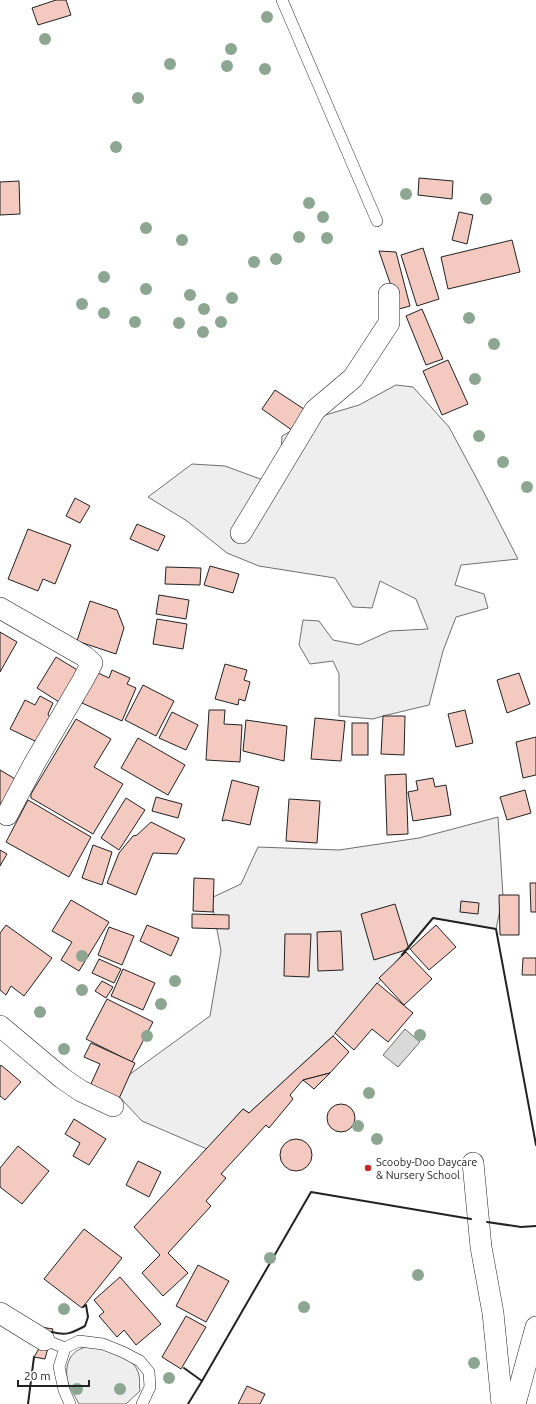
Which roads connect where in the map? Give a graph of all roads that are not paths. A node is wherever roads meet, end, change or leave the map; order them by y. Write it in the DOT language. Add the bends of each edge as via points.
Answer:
graph roads {
  1 [pos="282,0"];
  2 [pos="377,221"];
  3 [pos="389,294"];
  4 [pos="241,533"];
  5 [pos="0,608"];
  6 [pos="7,814"];
  7 [pos="0,1026"];
  8 [pos="113,1106"];
  9 [pos="473,1163"];
  10 [pos="0,1313"];
  11 [pos="536,1327"];
  12 [pos="47,1341"];
  13 [pos="65,1348"];
  14 [pos="70,1404"];
  15 [pos="142,1404"];
  16 [pos="502,1404"];
  17 [pos="515,1404"];
  1 -- 2 [label="lane"];
  3 -- 4 [label="street" via="388,323 353,378 315,410"];
  5 -- 6 [label="street" via="92,663"];
  7 -- 8 [label="street" via="62,1078"];
  9 -- 16 [label="street" via="481,1247 493,1313"];
  10 -- 12 [label="street"];
  11 -- 17 [label="street"];
  12 -- 13 [label="lane"];
  13 -- 14 [label="lane" via="59,1367"];
  13 -- 15 [label="lane" via="79,1341 103,1344 140,1361 149,1372 150,1387"];
}
